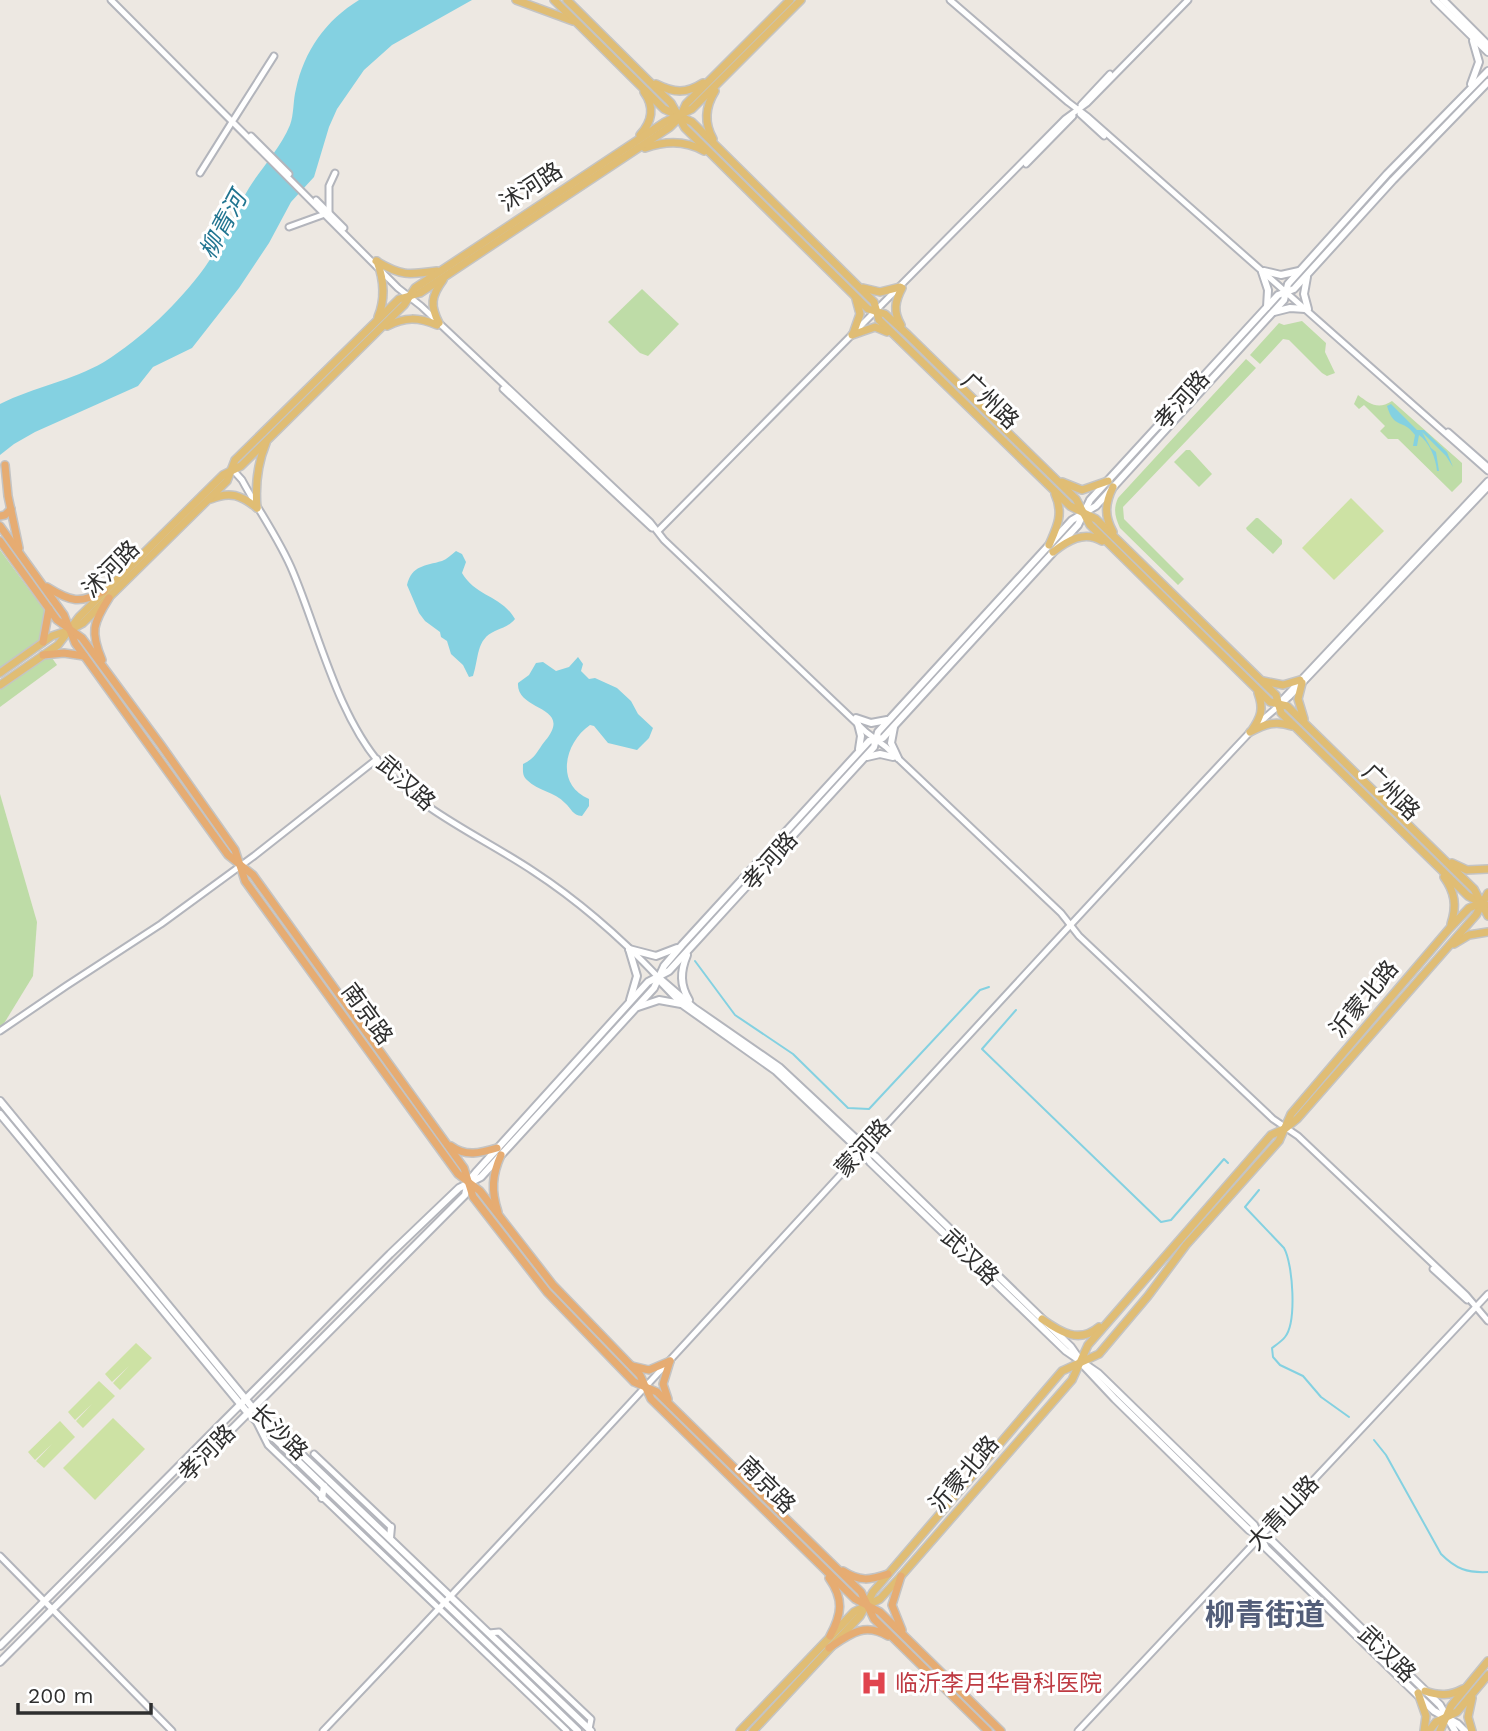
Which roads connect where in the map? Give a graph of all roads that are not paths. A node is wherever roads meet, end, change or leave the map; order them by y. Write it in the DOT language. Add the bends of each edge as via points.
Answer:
graph roads {
  1 [pos="113,0"];
  2 [pos="516,0"];
  3 [pos="554,0"];
  4 [pos="567,0"];
  5 [pos="576,0"];
  6 [pos="790,0"];
  7 [pos="801,0"];
  8 [pos="952,0"];
  9 [pos="1186,0"];
  10 [pos="1435,0"];
  11 [pos="1443,0"];
  12 [pos="538,3"];
  13 [pos="583,16"];
  14 [pos="577,22"];
  15 [pos="1471,31"];
  16 [pos="1488,38"];
  17 [pos="1488,45"];
  18 [pos="1488,52"];
  19 [pos="274,56"];
  20 [pos="1488,71"];
  21 [pos="719,77"];
  22 [pos="647,79"];
  23 [pos="1488,82"];
  24 [pos="638,83"];
  25 [pos="1488,89"];
  26 [pos="1471,94"];
  27 [pos="1077,110"];
  28 [pos="680,117"];
  29 [pos="233,120"];
  30 [pos="633,148"];
  31 [pos="719,148"];
  32 [pos="713,156"];
  33 [pos="200,173"];
  34 [pos="335,173"];
  35 [pos="327,213"];
  36 [pos="289,227"];
  37 [pos="378,264"];
  38 [pos="1263,272"];
  39 [pos="1304,272"];
  40 [pos="443,273"];
  41 [pos="858,286"];
  42 [pos="901,288"];
  43 [pos="1286,292"];
  44 [pos="854,295"];
  45 [pos="410,298"];
  46 [pos="1306,309"];
  47 [pos="1270,310"];
  48 [pos="877,311"];
  49 [pos="438,324"];
  50 [pos="377,325"];
  51 [pos="852,335"];
  52 [pos="908,335"];
  53 [pos="900,340"];
  54 [pos="267,441"];
  55 [pos="5,466"];
  56 [pos="1488,469"];
  57 [pos="233,470"];
  58 [pos="1055,478"];
  59 [pos="1488,481"];
  60 [pos="1111,484"];
  61 [pos="1049,485"];
  62 [pos="1488,487"];
  63 [pos="206,501"];
  64 [pos="257,508"];
  65 [pos="11,509"];
  66 [pos="1084,513"];
  67 [pos="0,516"];
  68 [pos="0,526"];
  69 [pos="658,531"];
  70 [pos="1118,540"];
  71 [pos="0,541"];
  72 [pos="1112,547"];
  73 [pos="1051,549"];
  74 [pos="21,555"];
  75 [pos="42,584"];
  76 [pos="107,595"];
  77 [pos="49,609"];
  78 [pos="70,630"];
  79 [pos="43,642"];
  80 [pos="43,655"];
  81 [pos="84,656"];
  82 [pos="0,673"];
  83 [pos="108,673"];
  84 [pos="1262,681"];
  85 [pos="1301,681"];
  86 [pos="0,685"];
  87 [pos="1257,689"];
  88 [pos="1279,704"];
  89 [pos="857,721"];
  90 [pos="892,723"];
  91 [pos="1305,723"];
  92 [pos="1297,728"];
  93 [pos="1250,732"];
  94 [pos="876,739"];
  95 [pos="860,757"];
  96 [pos="895,758"];
  97 [pos="377,759"];
  98 [pos="1439,853"];
  99 [pos="1432,859"];
  100 [pos="241,865"];
  101 [pos="1488,869"];
  102 [pos="1488,893"];
  103 [pos="1486,903"];
  104 [pos="1488,916"];
  105 [pos="1070,924"];
  106 [pos="1449,929"];
  107 [pos="1488,932"];
  108 [pos="685,947"];
  109 [pos="629,949"];
  110 [pos="1442,953"];
  111 [pos="657,977"];
  112 [pos="629,1003"];
  113 [pos="683,1005"];
  114 [pos="694,1008"];
  115 [pos="633,1010"];
  116 [pos="0,1031"];
  117 [pos="0,1101"];
  118 [pos="0,1114"];
  119 [pos="1286,1128"];
  120 [pos="445,1141"];
  121 [pos="863,1148"];
  122 [pos="499,1151"];
  123 [pos="468,1182"];
  124 [pos="501,1219"];
  125 [pos="1488,1294"];
  126 [pos="1476,1307"];
  127 [pos="1488,1315"];
  128 [pos="1113,1316"];
  129 [pos="1042,1319"];
  130 [pos="1488,1321"];
  131 [pos="670,1361"];
  132 [pos="1081,1361"];
  133 [pos="629,1365"];
  134 [pos="646,1388"];
  135 [pos="242,1401"];
  136 [pos="671,1406"];
  137 [pos="250,1410"];
  138 [pos="255,1421"];
  139 [pos="314,1454"];
  140 [pos="303,1455"];
  141 [pos="324,1486"];
  142 [pos="321,1498"];
  143 [pos="391,1527"];
  144 [pos="1261,1537"];
  145 [pos="390,1538"];
  146 [pos="0,1556"];
  147 [pos="822,1560"];
  148 [pos="403,1563"];
  149 [pos="391,1564"];
  150 [pos="888,1574"];
  151 [pos="901,1576"];
  152 [pos="452,1596"];
  153 [pos="44,1602"];
  154 [pos="445,1603"];
  155 [pos="868,1604"];
  156 [pos="439,1609"];
  157 [pos="52,1610"];
  158 [pos="830,1636"];
  159 [pos="908,1640"];
  160 [pos="0,1646"];
  161 [pos="903,1647"];
  162 [pos="829,1648"];
  163 [pos="1488,1661"];
  164 [pos="0,1662"];
  165 [pos="513,1669"];
  166 [pos="1488,1675"];
  167 [pos="512,1678"];
  168 [pos="1467,1687"];
  169 [pos="1476,1689"];
  170 [pos="1421,1692"];
  171 [pos="1447,1718"];
  172 [pos="590,1730"];
  173 [pos="172,1731"];
  174 [pos="323,1731"];
  175 [pos="567,1731"];
  176 [pos="578,1731"];
  177 [pos="740,1731"];
  178 [pos="753,1731"];
  179 [pos="988,1731"];
  180 [pos="1001,1731"];
  181 [pos="1078,1731"];
  182 [pos="1427,1731"];
  183 [pos="1440,1731"];
  184 [pos="1455,1731"];
  185 [pos="1465,1731"];
  186 [pos="1472,1731"];
  1 -- 29 [label="street"];
  2 -- 12 [label="main road"];
  3 -- 14 [label="main road, 广州路"];
  4 -- 13 [label="main road, 广州路"];
  5 -- 13 [label="main road"];
  6 -- 21 [label="main road, 沭河路"];
  7 -- 21 [label="main road, 沭河路"];
  8 -- 27 [label="street"];
  9 -- 27 [label="street"];
  10 -- 15 [label="main road"];
  11 -- 15 [label="main road"];
  12 -- 14 [label="main road"];
  13 -- 22 [label="main road, 广州路"];
  14 -- 24 [label="main road, 广州路"];
  15 -- 16 [label="main road"];
  15 -- 17 [label="main road"];
  15 -- 18 [label="main road"];
  15 -- 26 [label="main road" via="1479,62"];
  19 -- 29 [label="street"];
  20 -- 26 [label="main road, 孝河路"];
  21 -- 22 [label="main road" via="679,93"];
  21 -- 28 [label="main road, 沭河路"];
  21 -- 31 [label="main road" via="706,116"];
  22 -- 28 [label="main road, 广州路"];
  23 -- 26 [label="main road, 孝河路"];
  24 -- 28 [label="main road, 广州路" via="664,109"];
  24 -- 30 [label="main road" via="652,114"];
  25 -- 26 [label="main road"];
  26 -- 39 [label="main road, 孝河路"];
  27 -- 38 [label="street"];
  27 -- 42 [label="street"];
  28 -- 30 [label="main road, 沭河路"];
  28 -- 31 [label="main road, 广州路" via="692,122"];
  28 -- 32 [label="main road, 广州路"];
  29 -- 33 [label="street"];
  29 -- 35 [label="street"];
  30 -- 32 [label="main road" via="691,143"];
  30 -- 40 [label="main road, 沭河路"];
  31 -- 41 [label="main road, 广州路"];
  32 -- 44 [label="main road, 广州路"];
  34 -- 35 [label="street"];
  35 -- 36 [label="street"];
  35 -- 37 [label="street"];
  37 -- 40 [label="main road" via="409,274"];
  37 -- 45 [label="street"];
  37 -- 50 [label="main road" via="384,293"];
  38 -- 39 [label="main road"];
  38 -- 43 [label="street"];
  38 -- 47 [label="main road"];
  39 -- 43 [label="main road, 孝河路" via="1288,284"];
  39 -- 46 [label="main road"];
  40 -- 45 [label="main road, 沭河路"];
  40 -- 49 [label="main road" via="432,302"];
  41 -- 42 [label="main road" via="880,292"];
  41 -- 48 [label="main road, 广州路"];
  42 -- 48 [label="street"];
  42 -- 52 [label="main road" via="896,318"];
  43 -- 46 [label="street"];
  43 -- 47 [label="main road, 孝河路" via="1278,295"];
  44 -- 48 [label="main road, 广州路"];
  44 -- 51 [label="main road" via="860,314"];
  45 -- 49 [label="street"];
  45 -- 50 [label="main road, 沭河路"];
  46 -- 47 [label="main road"];
  46 -- 56 [label="street"];
  47 -- 60 [label="main road, 孝河路"];
  48 -- 51 [label="street"];
  48 -- 52 [label="main road, 广州路"];
  48 -- 53 [label="main road, 广州路" via="879,320"];
  49 -- 50 [label="main road" via="413,318"];
  49 -- 69 [label="street"];
  50 -- 54 [label="main road, 沭河路"];
  50 -- 57 [label="main road, 沭河路" via="235,460"];
  51 -- 53 [label="main road" via="875,327"];
  51 -- 69 [label="street"];
  52 -- 58 [label="main road, 广州路"];
  53 -- 61 [label="main road, 广州路"];
  54 -- 57 [label="main road, 沭河路"];
  54 -- 64 [label="main road" via="259,460"];
  55 -- 65 [label="highway"];
  57 -- 63 [label="main road, 沭河路"];
  57 -- 64 [label="street, 武汉路"];
  57 -- 76 [label="main road, 沭河路"];
  58 -- 60 [label="main road" via="1083,489"];
  58 -- 66 [label="main road, 广州路"];
  59 -- 85 [label="street, 蒙河路"];
  60 -- 66 [label="main road, 孝河路" via="1090,500"];
  60 -- 70 [label="main road" via="1106,512"];
  61 -- 66 [label="main road, 广州路"];
  61 -- 73 [label="main road" via="1061,512"];
  62 -- 85 [label="street, 蒙河路"];
  63 -- 64 [label="main road" via="232,493"];
  63 -- 76 [label="main road, 沭河路"];
  64 -- 97 [label="street, 武汉路" via="291,568 357,729"];
  65 -- 67 [label="highway"];
  65 -- 74 [label="highway"];
  66 -- 70 [label="main road, 广州路"];
  66 -- 72 [label="main road, 广州路"];
  66 -- 73 [label="main road, 孝河路" via="1078,525"];
  68 -- 74 [label="highway, 南京路"];
  69 -- 89 [label="street"];
  70 -- 84 [label="main road, 广州路"];
  71 -- 77 [label="highway, 南京路"];
  72 -- 73 [label="main road" via="1097,537 1084,537"];
  72 -- 87 [label="main road, 广州路"];
  73 -- 90 [label="main road, 孝河路"];
  74 -- 75 [label="highway, 南京路"];
  75 -- 76 [label="highway" via="74,601"];
  75 -- 78 [label="highway, 南京路"];
  76 -- 78 [label="main road, 沭河路"];
  76 -- 83 [label="highway" via="93,632"];
  77 -- 78 [label="highway, 南京路"];
  77 -- 79 [label="highway"];
  78 -- 79 [label="main road, 沭河路"];
  78 -- 80 [label="main road, 沭河路"];
  78 -- 81 [label="highway, 南京路"];
  78 -- 83 [label="highway, 南京路" via="82,638"];
  79 -- 82 [label="main road, 沭河路"];
  80 -- 81 [label="highway"];
  80 -- 86 [label="main road, 沭河路"];
  81 -- 100 [label="highway, 南京路" via="228,855"];
  83 -- 100 [label="highway, 南京路" via="235,850"];
  84 -- 85 [label="main road" via="1283,685"];
  84 -- 88 [label="main road, 广州路"];
  85 -- 88 [label="street, 蒙河路"];
  85 -- 91 [label="main road" via="1298,699"];
  87 -- 88 [label="main road, 广州路"];
  87 -- 93 [label="main road" via="1261,718"];
  88 -- 91 [label="main road, 广州路"];
  88 -- 92 [label="main road, 广州路" via="1281,713"];
  88 -- 93 [label="street, 蒙河路"];
  89 -- 90 [label="main road"];
  89 -- 94 [label="street"];
  89 -- 95 [label="main road"];
  90 -- 94 [label="main road, 孝河路" via="877,732"];
  90 -- 96 [label="main road"];
  91 -- 98 [label="main road, 广州路"];
  92 -- 93 [label="main road" via="1276,722"];
  92 -- 99 [label="main road, 广州路"];
  93 -- 105 [label="street, 蒙河路"];
  94 -- 95 [label="main road, 孝河路" via="874,747"];
  94 -- 96 [label="street"];
  95 -- 96 [label="main road" via="880,754"];
  95 -- 108 [label="main road, 孝河路"];
  96 -- 105 [label="street"];
  97 -- 100 [label="street"];
  97 -- 109 [label="street, 武汉路" via="429,807 580,903"];
  98 -- 101 [label="main road" via="1467,870"];
  98 -- 103 [label="main road, 广州路"];
  99 -- 103 [label="main road, 广州路" via="1468,896"];
  99 -- 106 [label="main road" via="1451,887 1455,902"];
  100 -- 116 [label="street" via="162,924"];
  100 -- 120 [label="highway, 南京路" via="253,875"];
  100 -- 123 [label="highway, 南京路" via="245,881"];
  102 -- 103 [label="main road, 沂蒙北路"];
  103 -- 104 [label="main road, 广州路"];
  103 -- 106 [label="main road, 沂蒙北路" via="1469,908"];
  103 -- 110 [label="main road, 沂蒙北路"];
  105 -- 119 [label="street"];
  105 -- 121 [label="street, 蒙河路"];
  106 -- 119 [label="main road, 沂蒙北路" via="1291,1114"];
  107 -- 110 [label="main road" via="1469,935"];
  108 -- 109 [label="main road" via="656,956"];
  108 -- 111 [label="main road, 孝河路"];
  108 -- 114 [label="main road" via="683,990"];
  109 -- 111 [label="street, 武汉路"];
  109 -- 112 [label="main road" via="637,976"];
  110 -- 119 [label="main road, 沂蒙北路"];
  111 -- 112 [label="main road, 孝河路"];
  111 -- 113 [label="main road, 武汉路"];
  111 -- 114 [label="main road, 武汉路"];
  111 -- 115 [label="main road, 孝河路" via="654,988"];
  112 -- 122 [label="main road, 孝河路"];
  113 -- 115 [label="main road" via="659,1000"];
  113 -- 121 [label="main road, 武汉路" via="776,1071"];
  114 -- 121 [label="main road, 武汉路" via="779,1067"];
  115 -- 122 [label="main road, 孝河路"];
  117 -- 135 [label="main road, 长沙路"];
  118 -- 135 [label="main road, 长沙路"];
  119 -- 126 [label="street"];
  119 -- 128 [label="main road, 沂蒙北路" via="1271,1135"];
  119 -- 132 [label="main road, 沂蒙北路" via="1099,1354"];
  120 -- 122 [label="highway" via="459,1152"];
  120 -- 123 [label="highway, 南京路"];
  121 -- 129 [label="main road, 武汉路"];
  121 -- 131 [label="street, 蒙河路"];
  121 -- 132 [label="main road, 武汉路" via="870,1162"];
  122 -- 123 [label="main road, 孝河路"];
  122 -- 124 [label="highway" via="493,1184"];
  123 -- 124 [label="highway, 南京路"];
  123 -- 134 [label="highway, 南京路" via="473,1198 547,1292 634,1382"];
  123 -- 135 [label="main road, 孝河路"];
  123 -- 137 [label="main road, 孝河路" via="465,1195"];
  124 -- 133 [label="highway, 南京路" via="553,1285"];
  125 -- 126 [label="street, 大青山路"];
  126 -- 127 [label="street"];
  126 -- 130 [label="street"];
  126 -- 144 [label="street, 大青山路"];
  128 -- 129 [label="main road" via="1079,1336"];
  128 -- 132 [label="main road, 沂蒙北路" via="1088,1345"];
  129 -- 132 [label="main road, 武汉路"];
  131 -- 133 [label="highway" via="649,1370"];
  131 -- 134 [label="street, 蒙河路"];
  131 -- 136 [label="highway" via="663,1384"];
  132 -- 144 [label="main road, 武汉路" via="1246,1517"];
  132 -- 150 [label="main road, 沂蒙北路" via="1062,1371"];
  132 -- 151 [label="main road, 沂蒙北路" via="1072,1380"];
  133 -- 134 [label="highway, 南京路"];
  134 -- 136 [label="highway, 南京路"];
  134 -- 147 [label="highway, 南京路" via="651,1399"];
  134 -- 152 [label="street, 蒙河路"];
  135 -- 137 [label="main road, 长沙路"];
  135 -- 153 [label="main road, 孝河路"];
  136 -- 147 [label="highway, 南京路"];
  137 -- 138 [label="main road, 长沙路"];
  137 -- 140 [label="main road, 长沙路"];
  137 -- 157 [label="main road, 孝河路"];
  138 -- 141 [label="main road, 长沙路"];
  138 -- 142 [label="street" via="268,1445"];
  139 -- 140 [label="main road"];
  139 -- 143 [label="street"];
  140 -- 145 [label="main road, 长沙路"];
  141 -- 142 [label="main road"];
  141 -- 148 [label="main road, 长沙路"];
  142 -- 149 [label="street"];
  143 -- 145 [label="main road"];
  144 -- 170 [label="main road, 武汉路" via="1272,1541"];
  144 -- 181 [label="street, 大青山路"];
  145 -- 152 [label="main road, 长沙路"];
  146 -- 153 [label="street"];
  147 -- 150 [label="highway" via="858,1579"];
  147 -- 155 [label="highway, 南京路" via="855,1599"];
  147 -- 158 [label="highway" via="839,1595 839,1616"];
  148 -- 149 [label="main road"];
  148 -- 154 [label="main road, 长沙路"];
  149 -- 156 [label="street"];
  150 -- 155 [label="main road, 沂蒙北路"];
  151 -- 155 [label="main road, 沂蒙北路" via="880,1599"];
  151 -- 159 [label="highway" via="892,1605"];
  152 -- 154 [label="street, 蒙河路"];
  152 -- 172 [label="main road, 长沙路"];
  153 -- 157 [label="street"];
  153 -- 160 [label="main road, 孝河路"];
  154 -- 156 [label="street, 蒙河路"];
  154 -- 165 [label="main road, 长沙路"];
  155 -- 158 [label="main road, 沂蒙北路"];
  155 -- 159 [label="highway, 南京路"];
  155 -- 161 [label="highway, 南京路" via="874,1619"];
  155 -- 162 [label="main road, 沂蒙北路"];
  156 -- 167 [label="street"];
  156 -- 174 [label="street, 蒙河路"];
  157 -- 164 [label="main road, 孝河路"];
  157 -- 173 [label="street"];
  158 -- 177 [label="main road, 沂蒙北路"];
  159 -- 180 [label="highway, 南京路"];
  161 -- 162 [label="highway" via="871,1629 854,1632"];
  161 -- 179 [label="highway, 南京路"];
  162 -- 178 [label="main road, 沂蒙北路"];
  163 -- 168 [label="main road"];
  165 -- 167 [label="main road"];
  165 -- 176 [label="main road, 长沙路"];
  166 -- 169 [label="main road"];
  167 -- 175 [label="street"];
  168 -- 170 [label="main road" via="1454,1694"];
  168 -- 171 [label="main road"];
  169 -- 171 [label="main road"];
  169 -- 186 [label="main road" via="1468,1717"];
  170 -- 171 [label="main road, 武汉路" via="1440,1704"];
  170 -- 182 [label="main road"];
  171 -- 182 [label="main road"];
  171 -- 183 [label="main road"];
  171 -- 184 [label="main road, 武汉路"];
  171 -- 185 [label="main road, 武汉路"];
}
